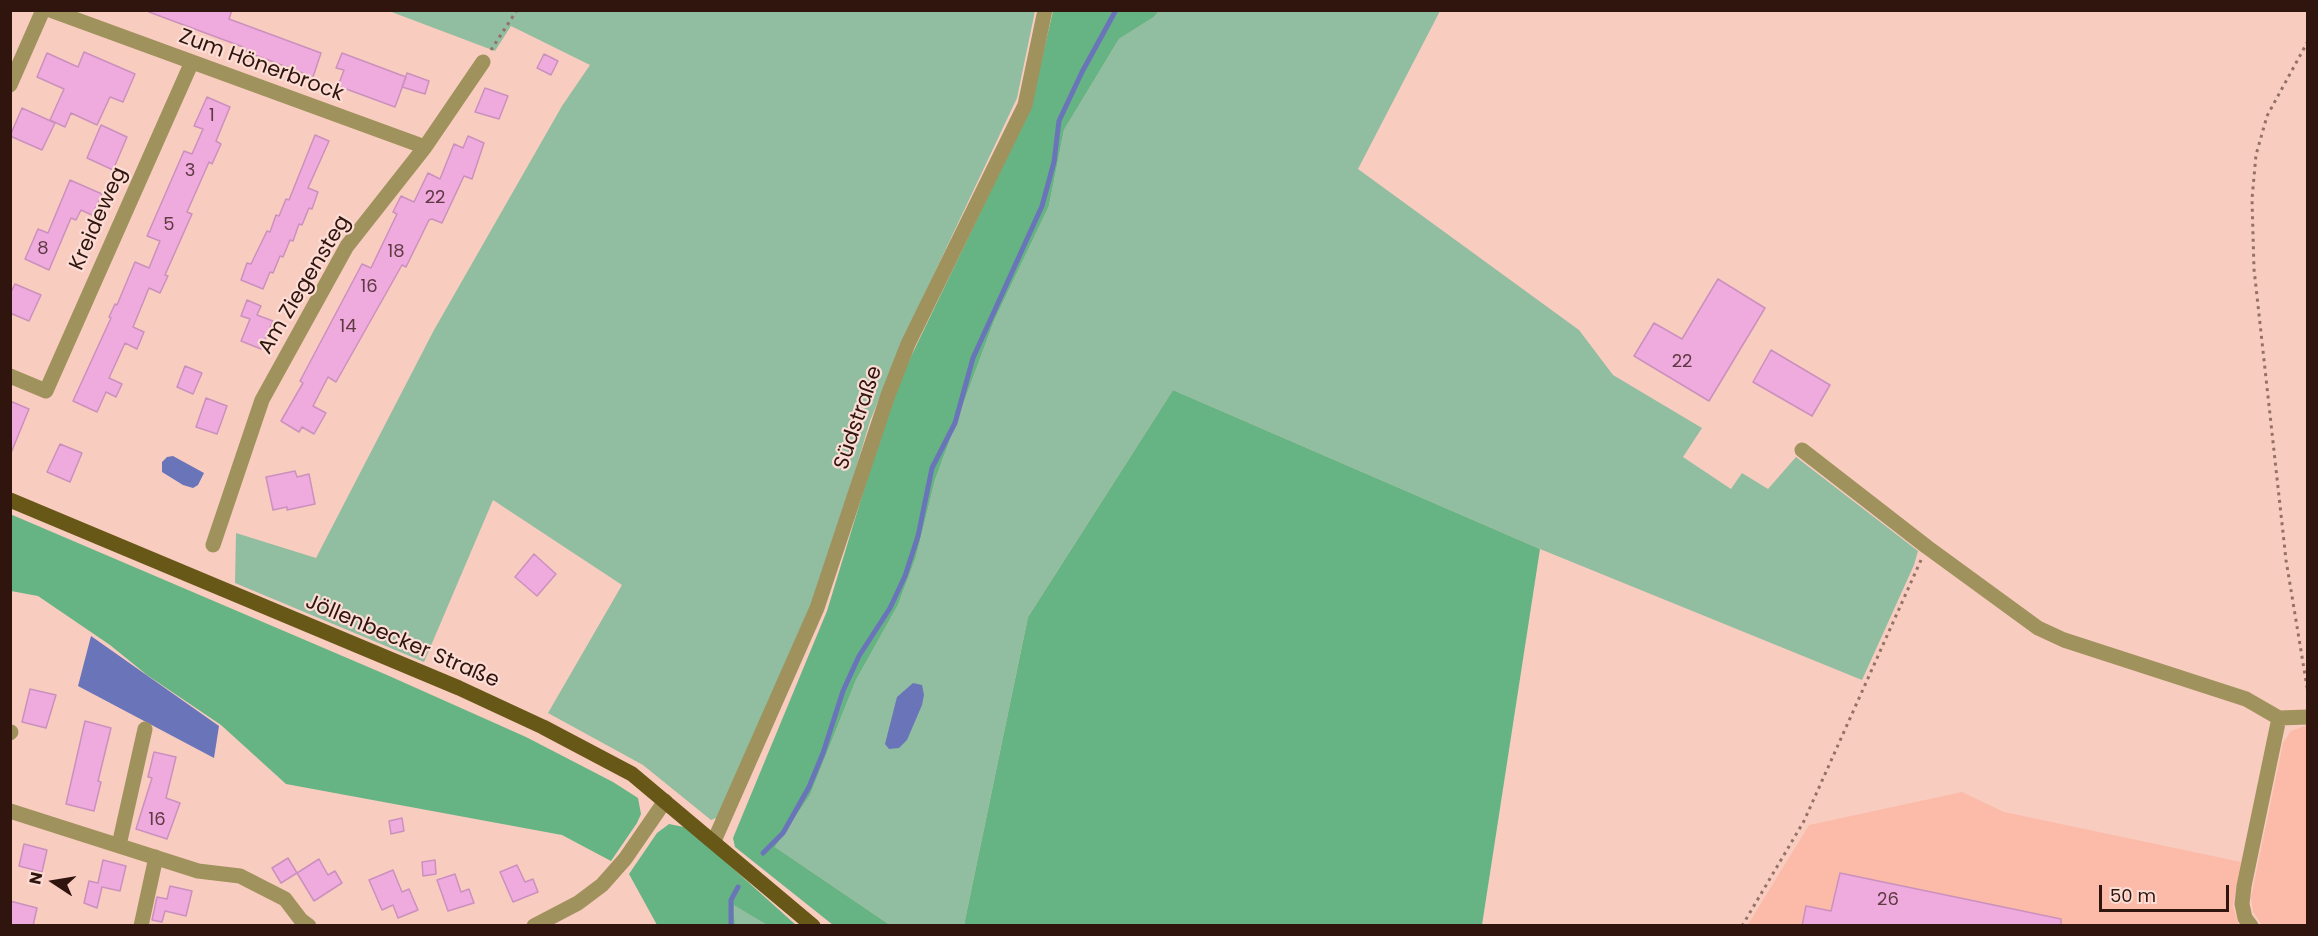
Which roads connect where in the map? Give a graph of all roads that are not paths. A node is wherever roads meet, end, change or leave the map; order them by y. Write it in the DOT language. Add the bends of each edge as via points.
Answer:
graph roads {
  1 [pos="43,10"];
  2 [pos="50,10"];
  3 [pos="1045,10"];
  4 [pos="483,62"];
  5 [pos="191,64"];
  6 [pos="10,85"];
  7 [pos="425,147"];
  8 [pos="10,376"];
  9 [pos="1802,450"];
  10 [pos="10,500"];
  11 [pos="213,545"];
  12 [pos="2307,717"];
  13 [pos="2279,718"];
  14 [pos="145,729"];
  15 [pos="665,801"];
  16 [pos="10,811"];
  17 [pos="714,841"];
  18 [pos="119,845"];
  19 [pos="156,857"];
  20 [pos="540,924"];
  21 [pos="141,926"];
  22 [pos="309,926"];
  23 [pos="813,926"];
  24 [pos="2251,926"];
  1 -- 6 [label="street"];
  2 -- 5 [label="street, Zum Hönerbrock"];
  3 -- 17 [label="street, Südstraße" via="1025,105 908,344 817,608"];
  4 -- 7 [label="street, Am Ziegensteg"];
  5 -- 7 [label="street, Zum Hönerbrock"];
  5 -- 8 [label="street, Kreideweg" via="46,391"];
  7 -- 11 [label="street, Am Ziegensteg" via="347,246 262,400"];
  9 -- 13 [label="street" via="2038,628 2246,699"];
  10 -- 15 [label="main road, Jöllenbecker Straße" via="480,698 632,774"];
  12 -- 13 [label="street"];
  13 -- 24 [label="street" via="2244,886 2242,904"];
  14 -- 18 [label="street"];
  15 -- 17 [label="main road, Jöllenbecker Straße"];
  15 -- 20 [label="street" via="602,885"];
  16 -- 18 [label="street"];
  17 -- 23 [label="main road, Jöllenbecker Straße"];
  18 -- 19 [label="street"];
  19 -- 21 [label="street"];
  19 -- 22 [label="street" via="198,871 240,876 285,898"];
}
